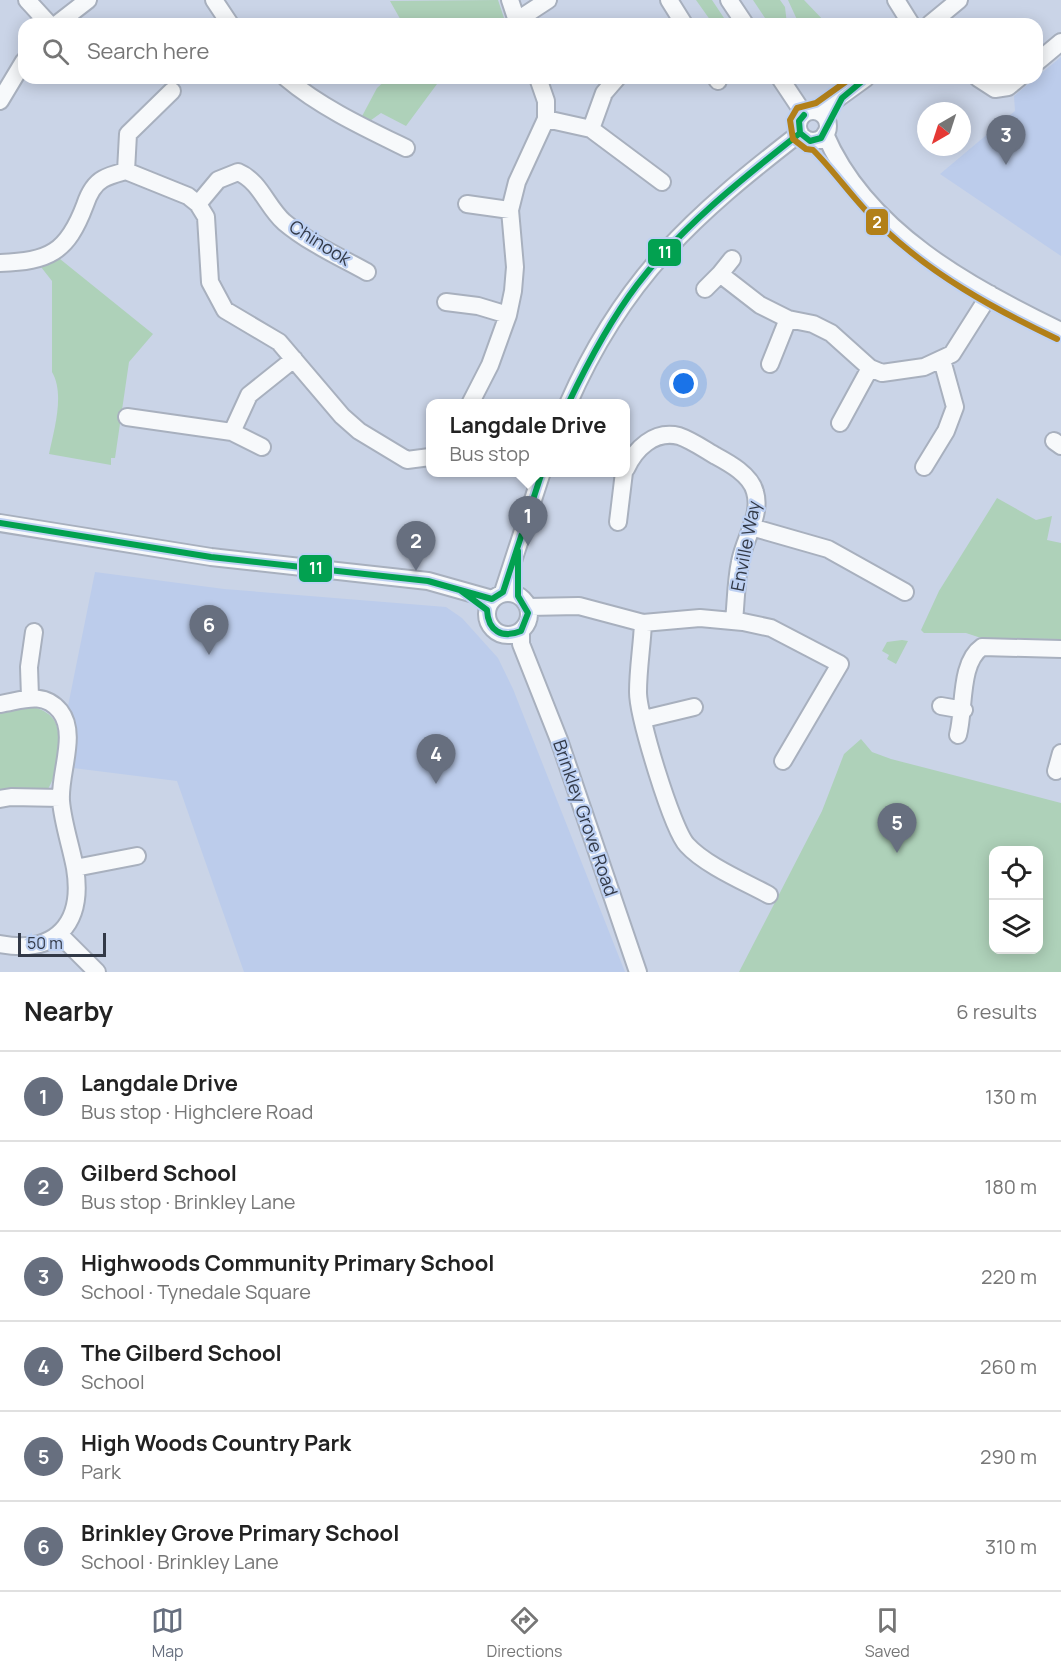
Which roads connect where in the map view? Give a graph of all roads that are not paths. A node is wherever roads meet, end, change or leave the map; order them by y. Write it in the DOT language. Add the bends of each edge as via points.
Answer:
graph roads {
  1 [pos="27,0"];
  2 [pos="88,0"];
  3 [pos="214,0"];
  4 [pos="510,0"];
  5 [pos="548,0"];
  6 [pos="669,0"];
  7 [pos="729,0"];
  8 [pos="896,0"];
  9 [pos="959,0"];
  10 [pos="44,18"];
  11 [pos="65,18"];
  12 [pos="226,18"];
  13 [pos="516,18"];
  14 [pos="523,18"];
  15 [pos="680,18"];
  16 [pos="741,18"];
  17 [pos="907,18"];
  18 [pos="937,18"];
  19 [pos="1061,42"];
  20 [pos="1043,57"];
  21 [pos="18,71"];
  22 [pos="293,84"];
  23 [pos="540,84"];
  24 [pos="612,84"];
  25 [pos="785,84"];
  26 [pos="860,84"];
  27 [pos="987,84"];
  28 [pos="1012,84"];
  29 [pos="171,91"];
  30 [pos="0,101"];
  31 [pos="546,119"];
  32 [pos="818,125"];
  33 [pos="591,129"];
  34 [pos="406,148"];
  35 [pos="126,171"];
  36 [pos="662,182"];
  37 [pos="198,204"];
  38 [pos="467,204"];
  39 [pos="510,210"];
  40 [pos="732,259"];
  41 [pos="0,263"];
  42 [pos="368,272"];
  43 [pos="720,274"];
  44 [pos="705,290"];
  45 [pos="990,294"];
  46 [pos="446,302"];
  47 [pos="508,315"];
  48 [pos="788,319"];
  49 [pos="1061,331"];
  50 [pos="294,359"];
  51 [pos="942,360"];
  52 [pos="770,364"];
  53 [pos="870,368"];
  54 [pos="473,399"];
  55 [pos="570,399"];
  56 [pos="127,417"];
  57 [pos="840,423"];
  58 [pos="232,432"];
  59 [pos="262,447"];
  60 [pos="426,458"];
  61 [pos="630,460"];
  62 [pos="924,467"];
  63 [pos="540,477"];
  64 [pos="624,477"];
  65 [pos="618,522"];
  66 [pos="5,527"];
  67 [pos="751,527"];
  68 [pos="905,592"];
  69 [pos="510,611"];
  70 [pos="734,621"];
  71 [pos="643,623"];
  72 [pos="34,632"];
  73 [pos="1061,649"];
  74 [pos="30,697"];
  75 [pos="0,704"];
  76 [pos="941,706"];
  77 [pos="694,707"];
  78 [pos="964,710"];
  79 [pos="644,719"];
  80 [pos="958,735"];
  81 [pos="1061,753"];
  82 [pos="783,761"];
  83 [pos="1056,771"];
  84 [pos="61,798"];
  85 [pos="0,799"];
  86 [pos="137,856"];
  87 [pos="75,868"];
  88 [pos="769,895"];
  89 [pos="60,936"];
  90 [pos="0,944"];
  91 [pos="97,972"];
  92 [pos="638,972"];
  1 -- 10 [label="street"];
  2 -- 11 [label="street"];
  3 -- 12 [label="street"];
  4 -- 13 [label="street"];
  5 -- 14 [label="street"];
  6 -- 15 [label="street"];
  7 -- 16 [label="street"];
  8 -- 17 [label="street"];
  9 -- 18 [label="street"];
  19 -- 20 [label="street"];
  21 -- 30 [label="street"];
  22 -- 34 [label="street" via="359,125"];
  23 -- 31 [label="street"];
  24 -- 33 [label="street" via="604,93"];
  25 -- 32 [label="street"];
  26 -- 32 [label="street"];
  27 -- 28 [label="street" via="995,89"];
  29 -- 35 [label="street" via="128,134"];
  31 -- 33 [label="street"];
  31 -- 39 [label="street"];
  32 -- 45 [label="street" via="835,158 866,200 923,251"];
  32 -- 55 [label="street" via="799,121 800,133 718,197 650,267 595,346"];
  33 -- 36 [label="street"];
  35 -- 37 [label="street" via="188,196"];
  35 -- 41 [label="street" via="102,179 89,194 76,229 63,246 44,258"];
  37 -- 42 [label="street, Chinook" via="218,180 238,172 254,181 266,201 301,235"];
  37 -- 50 [label="street" via="206,217 210,282 216,297 225,310 279,342"];
  38 -- 39 [label="street"];
  39 -- 47 [label="street" via="515,267"];
  40 -- 43 [label="street"];
  43 -- 44 [label="street"];
  43 -- 48 [label="street" via="760,305"];
  45 -- 49 [label="street"];
  45 -- 51 [label="street" via="962,341"];
  46 -- 47 [label="street"];
  47 -- 54 [label="street"];
  48 -- 52 [label="street"];
  48 -- 53 [label="street" via="831,333"];
  50 -- 58 [label="street" via="249,395"];
  50 -- 60 [label="street" via="342,416 359,430 407,460"];
  51 -- 53 [label="street" via="905,371 882,373"];
  51 -- 62 [label="street" via="955,407 942,455"];
  53 -- 57 [label="street"];
  56 -- 58 [label="street"];
  58 -- 59 [label="street"];
  61 -- 67 [label="street, Enville Way" via="643,444 660,437 678,436 743,474 755,489 757,503"];
  63 -- 69 [label="street, Brinkley Grove Road" via="518,544"];
  64 -- 65 [label="street, Enville Way"];
  66 -- 69 [label="street" via="211,557 428,581"];
  67 -- 68 [label="street" via="828,549"];
  67 -- 70 [label="street, Enville Way" via="740,563"];
  69 -- 71 [label="street" via="587,607"];
  69 -- 92 [label="street, Brinkley Grove Road"];
  70 -- 71 [label="street" via="700,618"];
  70 -- 82 [label="street" via="771,628 840,664"];
  71 -- 79 [label="street" via="638,695"];
  72 -- 74 [label="street"];
  73 -- 78 [label="street" via="982,647 968,662"];
  74 -- 75 [label="street"];
  74 -- 84 [label="street" via="51,703 66,721"];
  76 -- 78 [label="street"];
  77 -- 79 [label="street"];
  78 -- 80 [label="street"];
  79 -- 88 [label="street" via="680,836 704,859"];
  81 -- 83 [label="street"];
  84 -- 85 [label="street"];
  84 -- 87 [label="street"];
  86 -- 87 [label="street"];
  87 -- 89 [label="street" via="72,917"];
  89 -- 90 [label="street" via="37,946"];
  89 -- 91 [label="street"];
}
